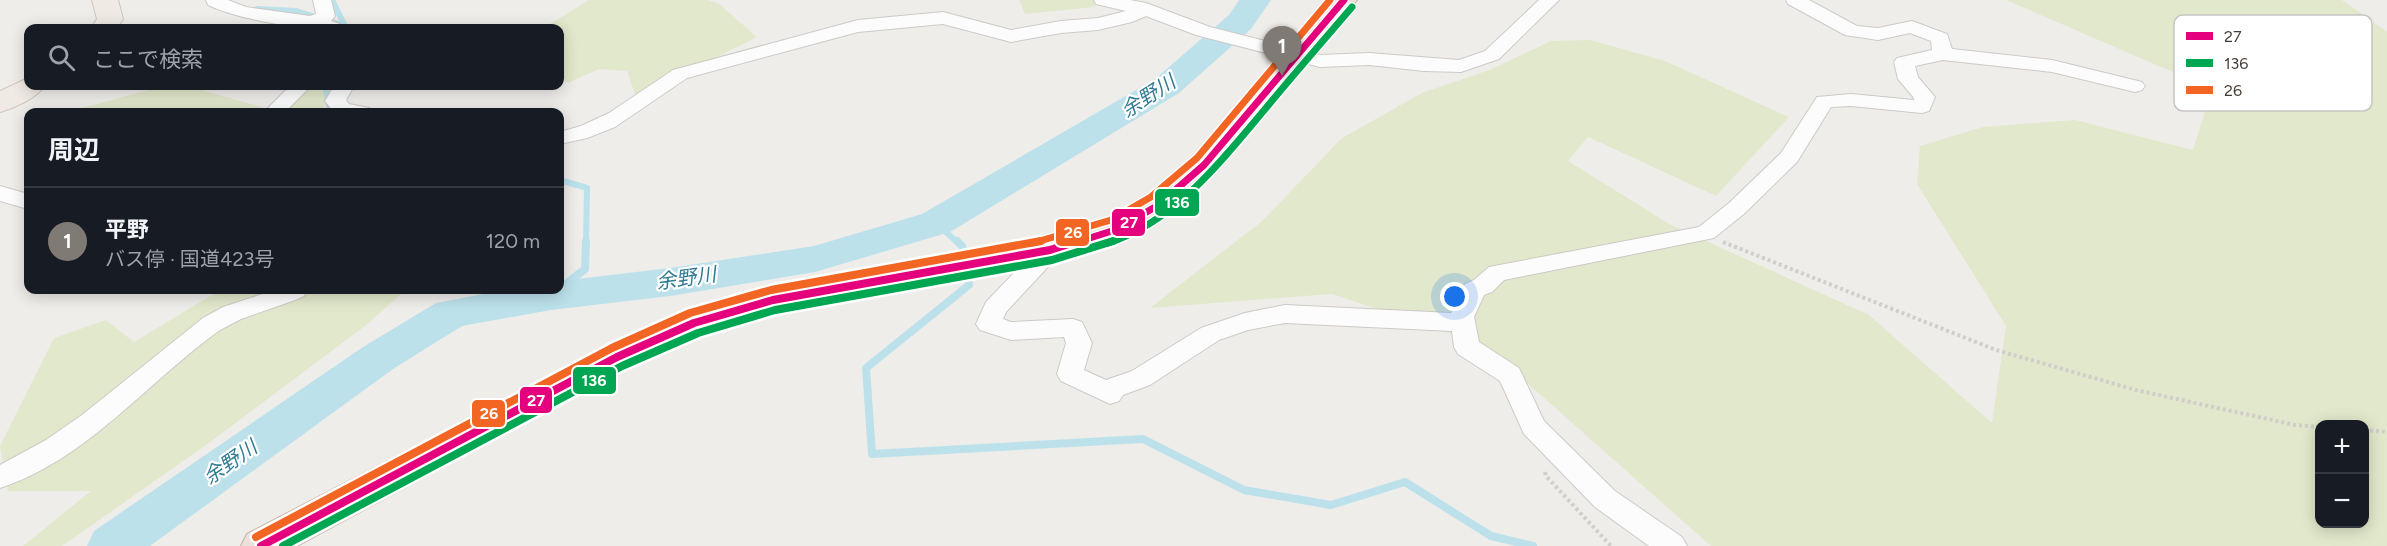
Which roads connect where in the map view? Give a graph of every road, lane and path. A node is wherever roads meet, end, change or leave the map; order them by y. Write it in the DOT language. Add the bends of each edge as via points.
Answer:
graph roads {
  1 [pos="105,0"];
  2 [pos="322,0"];
  3 [pos="1103,0"];
  4 [pos="1344,0"];
  5 [pos="1550,0"];
  6 [pos="1795,0"];
  7 [pos="215,1"];
  8 [pos="1146,9"];
  9 [pos="315,21"];
  10 [pos="107,24"];
  11 [pos="323,24"];
  12 [pos="1943,54"];
  13 [pos="1298,57"];
  14 [pos="2135,86"];
  15 [pos="24,89"];
  16 [pos="297,90"];
  17 [pos="341,90"];
  18 [pos="0,103"];
  19 [pos="278,108"];
  20 [pos="341,108"];
  21 [pos="564,137"];
  22 [pos="0,193"];
  23 [pos="24,201"];
  24 [pos="1706,233"];
  25 [pos="1050,250"];
  26 [pos="288,294"];
  27 [pos="1464,322"];
  28 [pos="2315,426"];
  29 [pos="2369,430"];
  30 [pos="2387,432"];
  31 [pos="0,477"];
  32 [pos="261,546"];
  33 [pos="1672,546"];
  1 -- 10 [label="main road" via="110,19"];
  2 -- 9 [label="street" via="326,16"];
  3 -- 8 [label="street"];
  4 -- 13 [label="highway"];
  5 -- 13 [label="street" via="1492,55 1461,66"];
  6 -- 12 [label="street" via="1852,31 1878,34 1912,27 1940,38"];
  7 -- 9 [label="street" via="230,10"];
  8 -- 13 [label="street" via="1203,31"];
  8 -- 21 [label="street" via="1098,24 1011,36 943,18 858,26 680,74 631,109"];
  9 -- 11 [label="street"];
  12 -- 14 [label="street" via="2052,66"];
  12 -- 24 [label="street" via="1904,62 1908,79 1925,97 1922,107 1824,101 1789,157"];
  13 -- 25 [label="highway" via="1204,165 1157,206 1115,230"];
  15 -- 18 [label="main road"];
  16 -- 19 [label="street"];
  17 -- 20 [label="street" via="334,101"];
  22 -- 23 [label="street"];
  24 -- 27 [label="street" via="1497,273 1474,290 1462,317"];
  24 -- 28 [label="path" via="1996,350 2157,395"];
  25 -- 27 [label="street" via="995,308 989,324 1011,331 1073,328 1079,343 1070,374 1110,394 1113,388 1141,378 1210,334 1245,322 1285,314"];
  25 -- 32 [label="highway" via="773,300 694,322 617,357"];
  26 -- 31 [label="street" via="223,317 68,438 20,469"];
  27 -- 33 [label="street" via="1467,347 1510,375 1534,427 1605,499"];
  29 -- 30 [label="path"];
}
